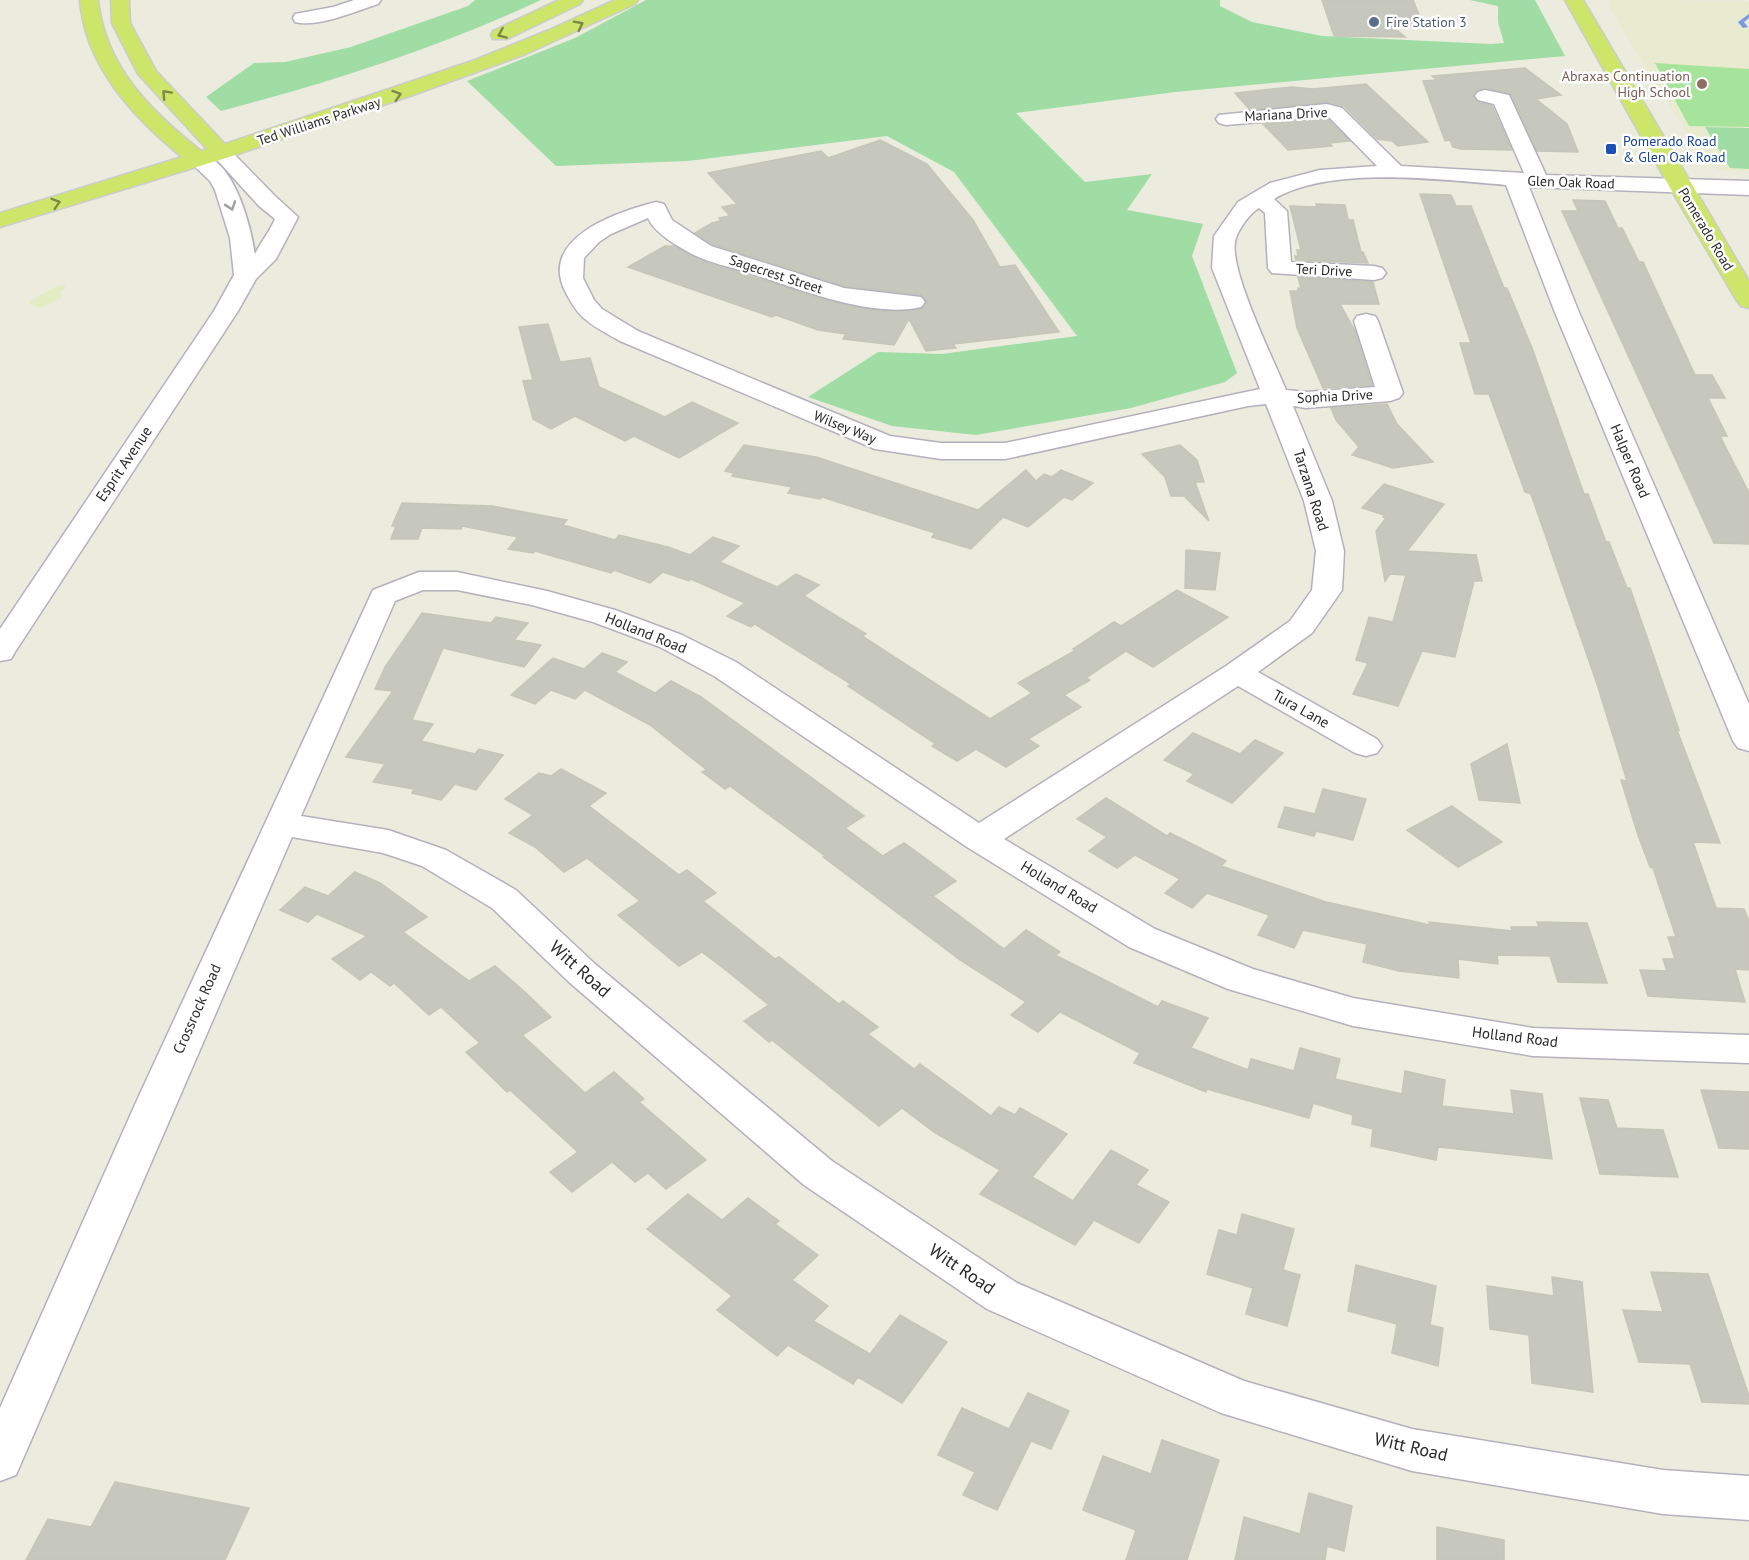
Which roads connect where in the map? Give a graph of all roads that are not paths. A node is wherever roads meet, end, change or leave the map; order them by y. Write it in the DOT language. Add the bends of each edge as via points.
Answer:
graph roads {
  1 [pos="89,0"];
  2 [pos="120,0"];
  3 [pos="372,0"];
  4 [pos="574,0"];
  5 [pos="629,0"];
  6 [pos="1574,0"];
  7 [pos="302,18"];
  8 [pos="487,40"];
  9 [pos="455,54"];
  10 [pos="1485,96"];
  11 [pos="1226,118"];
  12 [pos="206,136"];
  13 [pos="179,145"];
  14 [pos="222,153"];
  15 [pos="199,160"];
  16 [pos="1393,170"];
  17 [pos="1526,180"];
  18 [pos="1680,186"];
  19 [pos="1749,188"];
  20 [pos="1259,198"];
  21 [pos="0,200"];
  22 [pos="656,209"];
  23 [pos="0,220"];
  24 [pos="276,234"];
  25 [pos="240,237"];
  26 [pos="1374,273"];
  27 [pos="246,275"];
  28 [pos="1749,301"];
  29 [pos="913,302"];
  30 [pos="1366,321"];
  31 [pos="1275,396"];
  32 [pos="419,581"];
  33 [pos="0,651"];
  34 [pos="1237,673"];
  35 [pos="1749,741"];
  36 [pos="1366,746"];
  37 [pos="281,824"];
  38 [pos="979,839"];
  39 [pos="1749,1049"];
  40 [pos="0,1460"];
  41 [pos="1749,1498"];
  1 -- 13 [label="main road" via="88,11 98,46 109,66 136,101"];
  12 -- 2 [label="main road, Esprit Avenue, one-way" via="148,74 121,23"];
  3 -- 7 [label="street"];
  4 -- 8 [label="main road, one-way"];
  14 -- 5 [label="main road, Ted Williams Parkway, one-way" via="460,74 565,32"];
  6 -- 18 [label="main road, Pomerado Road"];
  9 -- 12 [label="main road, Ted Williams Parkway" via="374,84"];
  10 -- 17 [label="street, Halper Road" via="1502,99"];
  11 -- 16 [label="street, Mariana Drive" via="1335,112"];
  12 -- 13 [label="main road, Ted Williams Parkway"];
  12 -- 14 [label="main road, Esprit Avenue"];
  13 -- 15 [label="main road"];
  13 -- 21 [label="main road, Ted Williams Parkway"];
  14 -- 15 [label="main road, Ted Williams Parkway"];
  14 -- 24 [label="street, Esprit Avenue" via="287,217"];
  23 -- 15 [label="main road, Ted Williams Parkway, one-way"];
  15 -- 25 [label="street, one-way" via="219,178 232,205"];
  16 -- 17 [label="street, Glen Oak Road"];
  16 -- 20 [label="street, Tarzana Road" via="1340,173 1293,184"];
  17 -- 18 [label="street, Glen Oak Road"];
  17 -- 35 [label="street, Halper Road" via="1566,310"];
  18 -- 19 [label="street, Glen Oak Road"];
  18 -- 28 [label="main road, Pomerado Road"];
  20 -- 26 [label="street, Teri Drive" via="1276,211 1280,268"];
  20 -- 31 [label="street, Tarzana Road" via="1232,220 1224,238 1224,268"];
  22 -- 29 [label="street, Sagecrest Street" via="662,224 703,251 840,296"];
  22 -- 31 [label="street, Wilsey Way" via="634,214 587,240 571,262 569,273 584,305 629,336 884,443 941,452 1005,451 1248,398"];
  24 -- 25 [label="street"];
  24 -- 27 [label="street, Esprit Avenue" via="264,259"];
  25 -- 27 [label="street"];
  27 -- 33 [label="street, Esprit Avenue"];
  30 -- 31 [label="street, Sophia Drive" via="1390,393 1306,400"];
  31 -- 34 [label="street, Tarzana Road" via="1318,501 1330,551 1327,590 1301,627"];
  32 -- 37 [label="street, Crossrock Road" via="383,596"];
  32 -- 38 [label="street, Holland Road" via="457,581 537,597 671,641 725,669"];
  34 -- 36 [label="street, Tura Lane"];
  34 -- 38 [label="street, Tarzana Road"];
  37 -- 40 [label="street, Crossrock Road"];
  37 -- 41 [label="street, Witt Road" via="388,842 434,858 504,899 582,974 818,1173 1002,1296 1237,1399 1412,1450 1663,1492"];
  38 -- 39 [label="street, Holland Road" via="1142,938 1241,979 1353,1012 1533,1042"];
}
